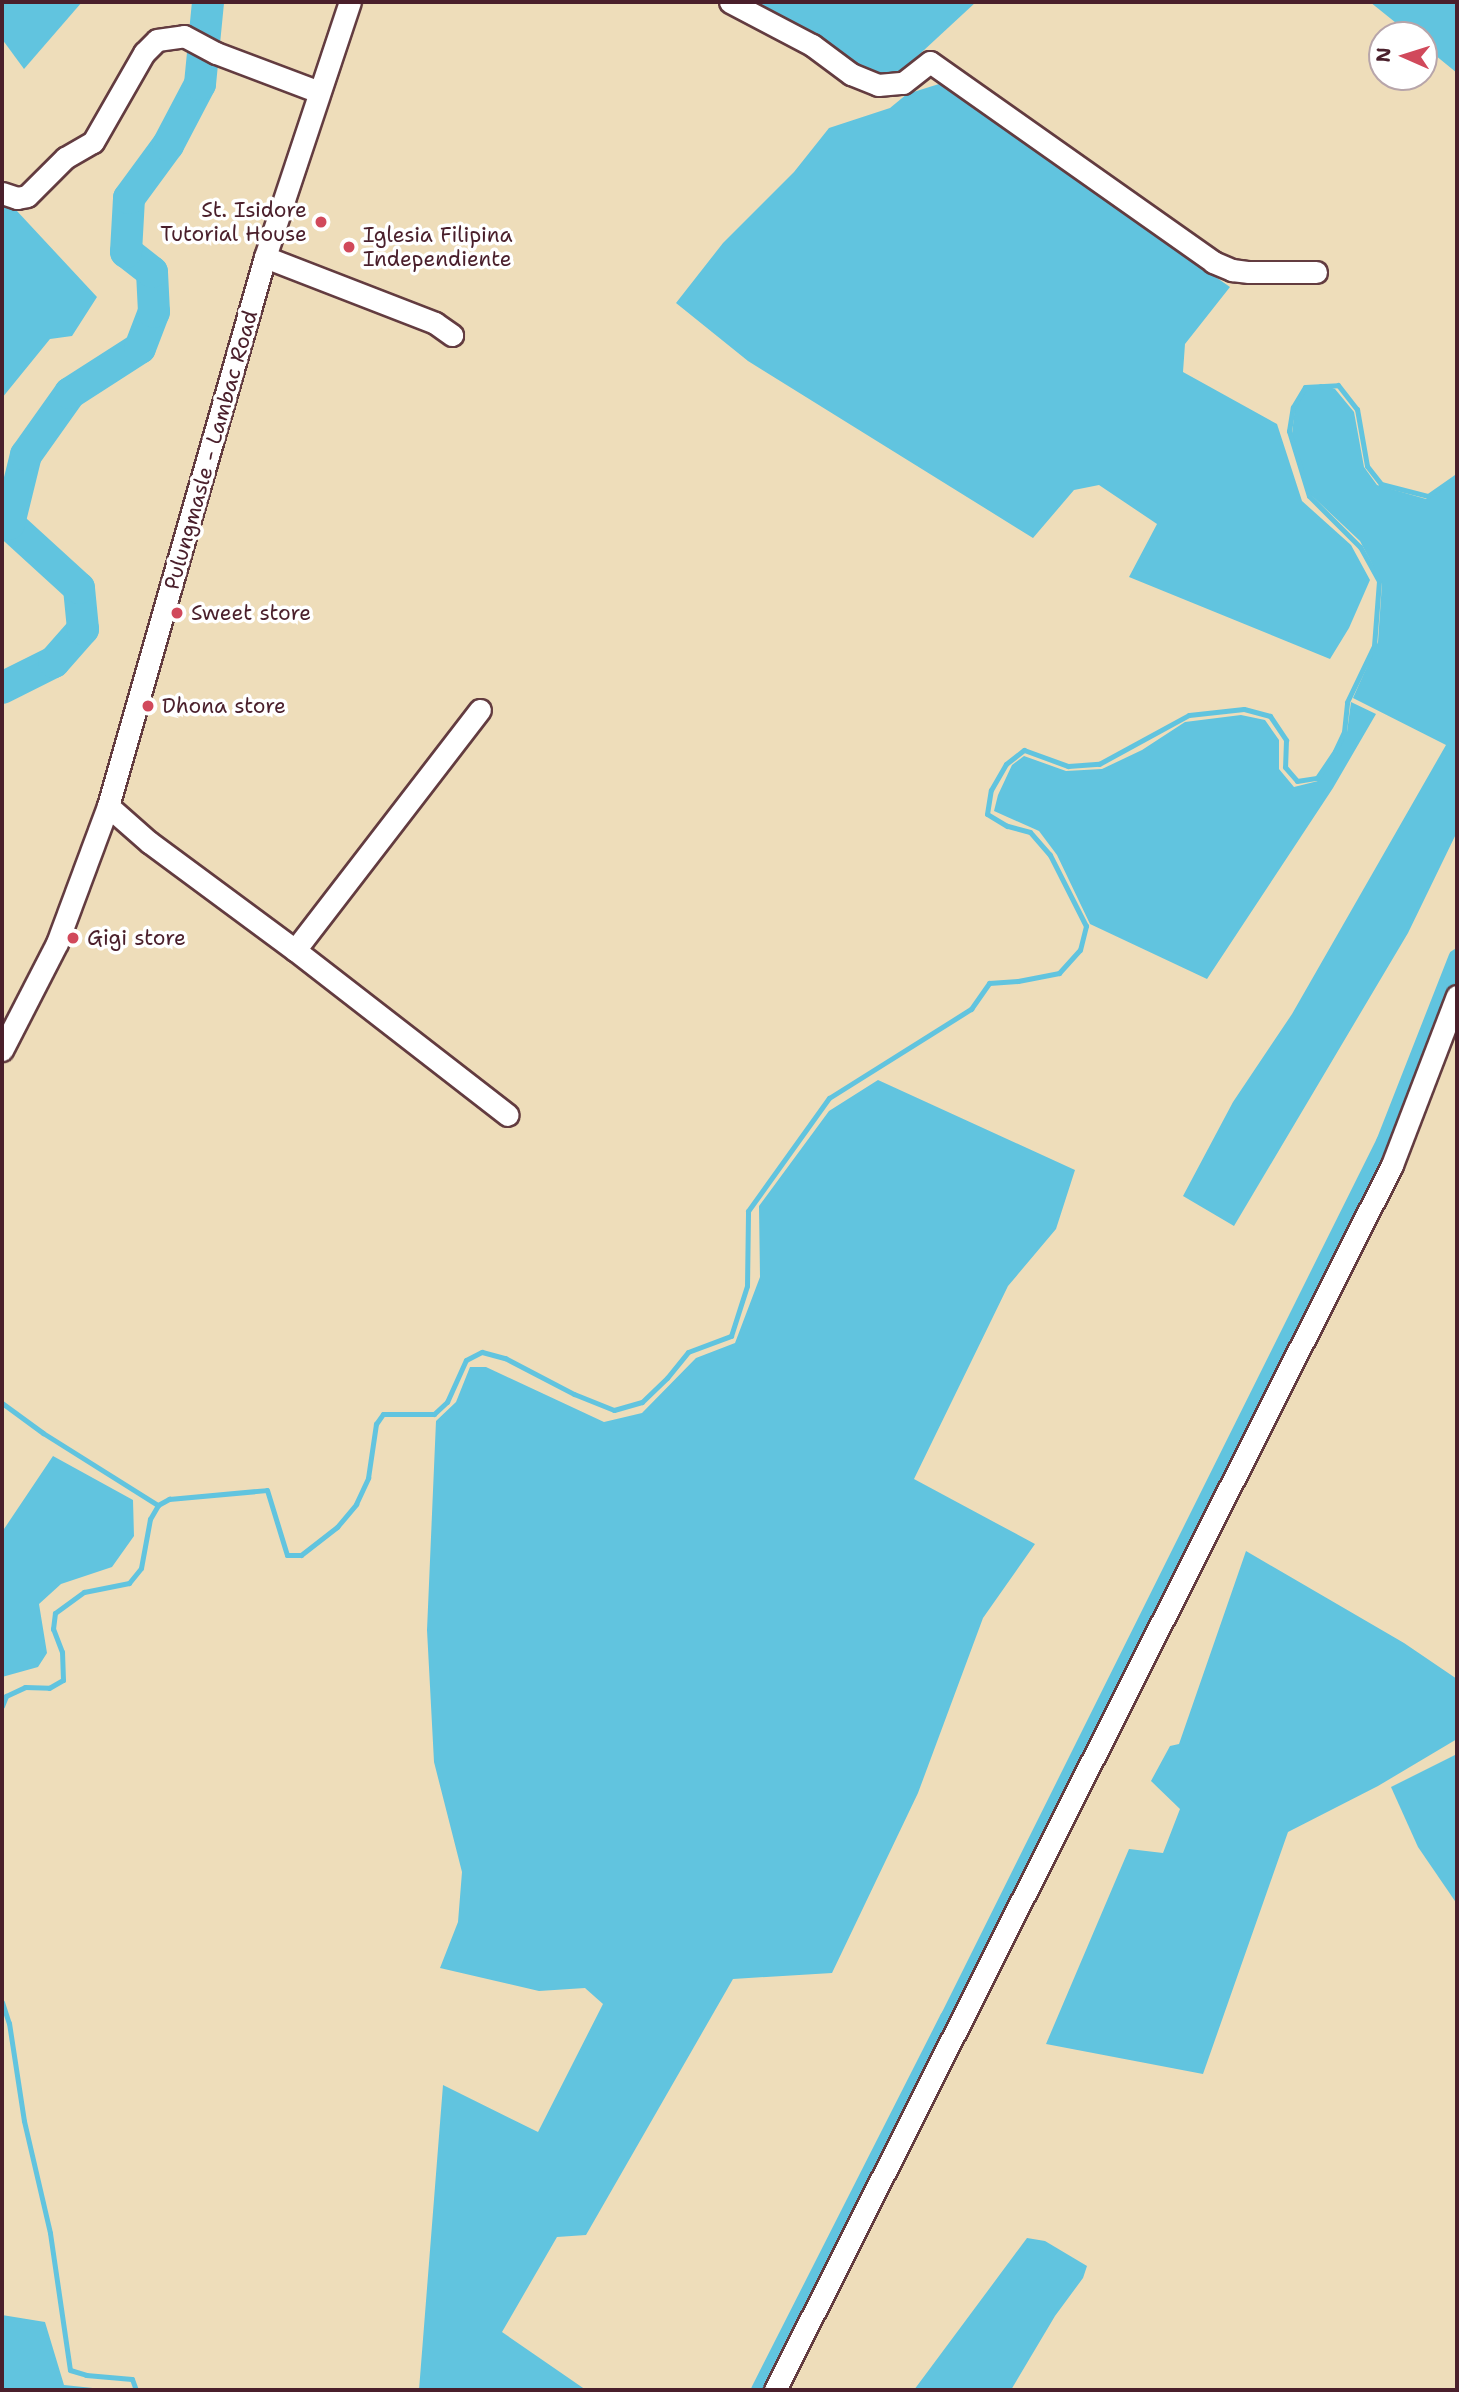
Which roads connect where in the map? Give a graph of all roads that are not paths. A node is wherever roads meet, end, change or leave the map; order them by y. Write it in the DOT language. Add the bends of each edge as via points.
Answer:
graph roads {
  1 [pos="350,2"];
  2 [pos="730,2"];
  3 [pos="318,92"];
  4 [pos="2,194"];
  5 [pos="265,257"];
  6 [pos="1316,272"];
  7 [pos="452,335"];
  8 [pos="480,710"];
  9 [pos="108,806"];
  10 [pos="295,950"];
  11 [pos="1457,996"];
  12 [pos="2,1050"];
  13 [pos="508,1115"];
  14 [pos="775,2390"];
  1 -- 3 [label="street, Pulungmasle - Lambac Road"];
  2 -- 6 [label="street" via="812,45 851,74 878,85 903,83 930,62 1213,262 1241,271"];
  3 -- 4 [label="street" via="184,36 157,40 144,53 93,142 65,158 27,196"];
  3 -- 5 [label="street, Pulungmasle - Lambac Road"];
  5 -- 7 [label="street" via="435,323"];
  5 -- 9 [label="street, Pulungmasle - Lambac Road"];
  8 -- 10 [label="street"];
  9 -- 10 [label="street" via="149,842"];
  9 -- 12 [label="street, Pulungmasle - Lambac Road" via="57,943"];
  10 -- 13 [label="street"];
  11 -- 14 [label="street" via="1392,1164"];
}
